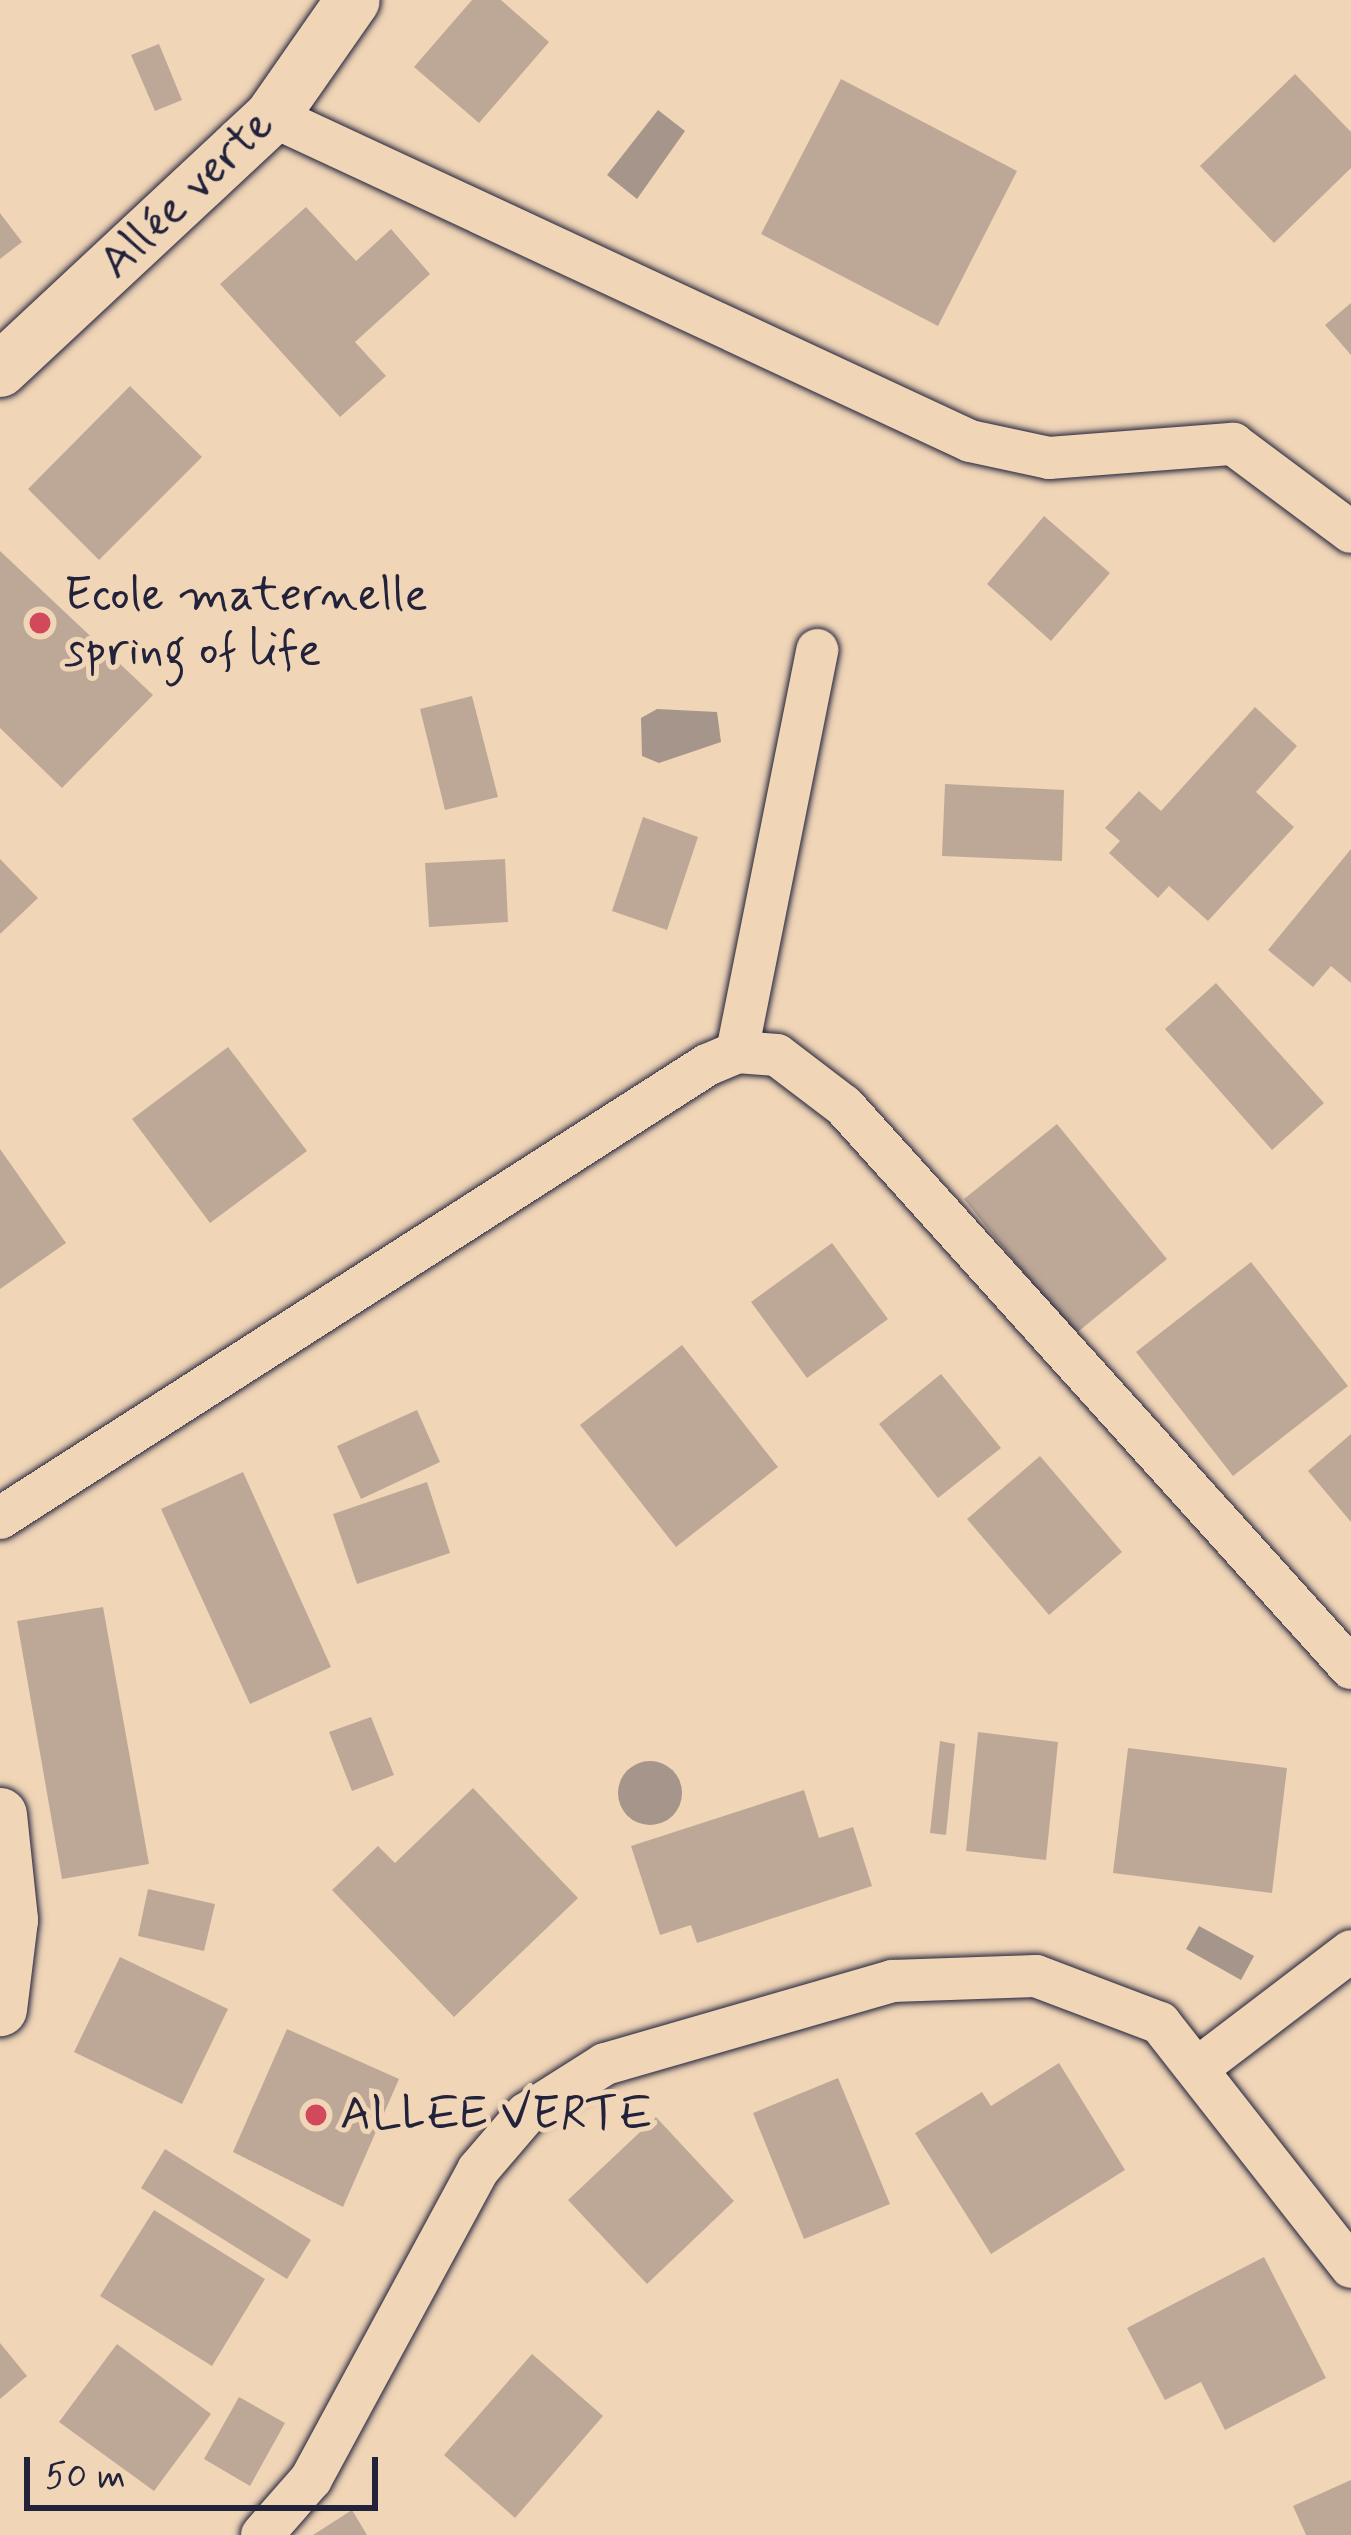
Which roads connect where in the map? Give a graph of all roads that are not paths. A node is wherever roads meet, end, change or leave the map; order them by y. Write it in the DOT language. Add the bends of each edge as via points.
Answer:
graph roads {
  1 [pos="353,0"];
  2 [pos="272,116"];
  3 [pos="0,370"];
  4 [pos="1351,532"];
  5 [pos="817,650"];
  6 [pos="737,1052"];
  7 [pos="0,1518"];
  8 [pos="1351,1668"];
  9 [pos="0,1815"];
  10 [pos="1351,1952"];
  11 [pos="0,2009"];
  12 [pos="1199,2067"];
  13 [pos="1351,2267"];
  14 [pos="262,2535"];
  1 -- 2 [label="street, Allée verte"];
  2 -- 3 [label="street, Allée verte"];
  2 -- 4 [label="street" via="970,441 1049,458 1233,444"];
  5 -- 6 [label="street"];
  6 -- 7 [label="street"];
  6 -- 8 [label="street" via="777,1054 844,1106"];
  9 -- 11 [label="street" via="11,1920"];
  10 -- 12 [label="street"];
  12 -- 13 [label="street"];
  12 -- 14 [label="street" via="1160,2023 1106,1995 968,1971 892,1981 561,2086 478,2170 311,2479"];
}
